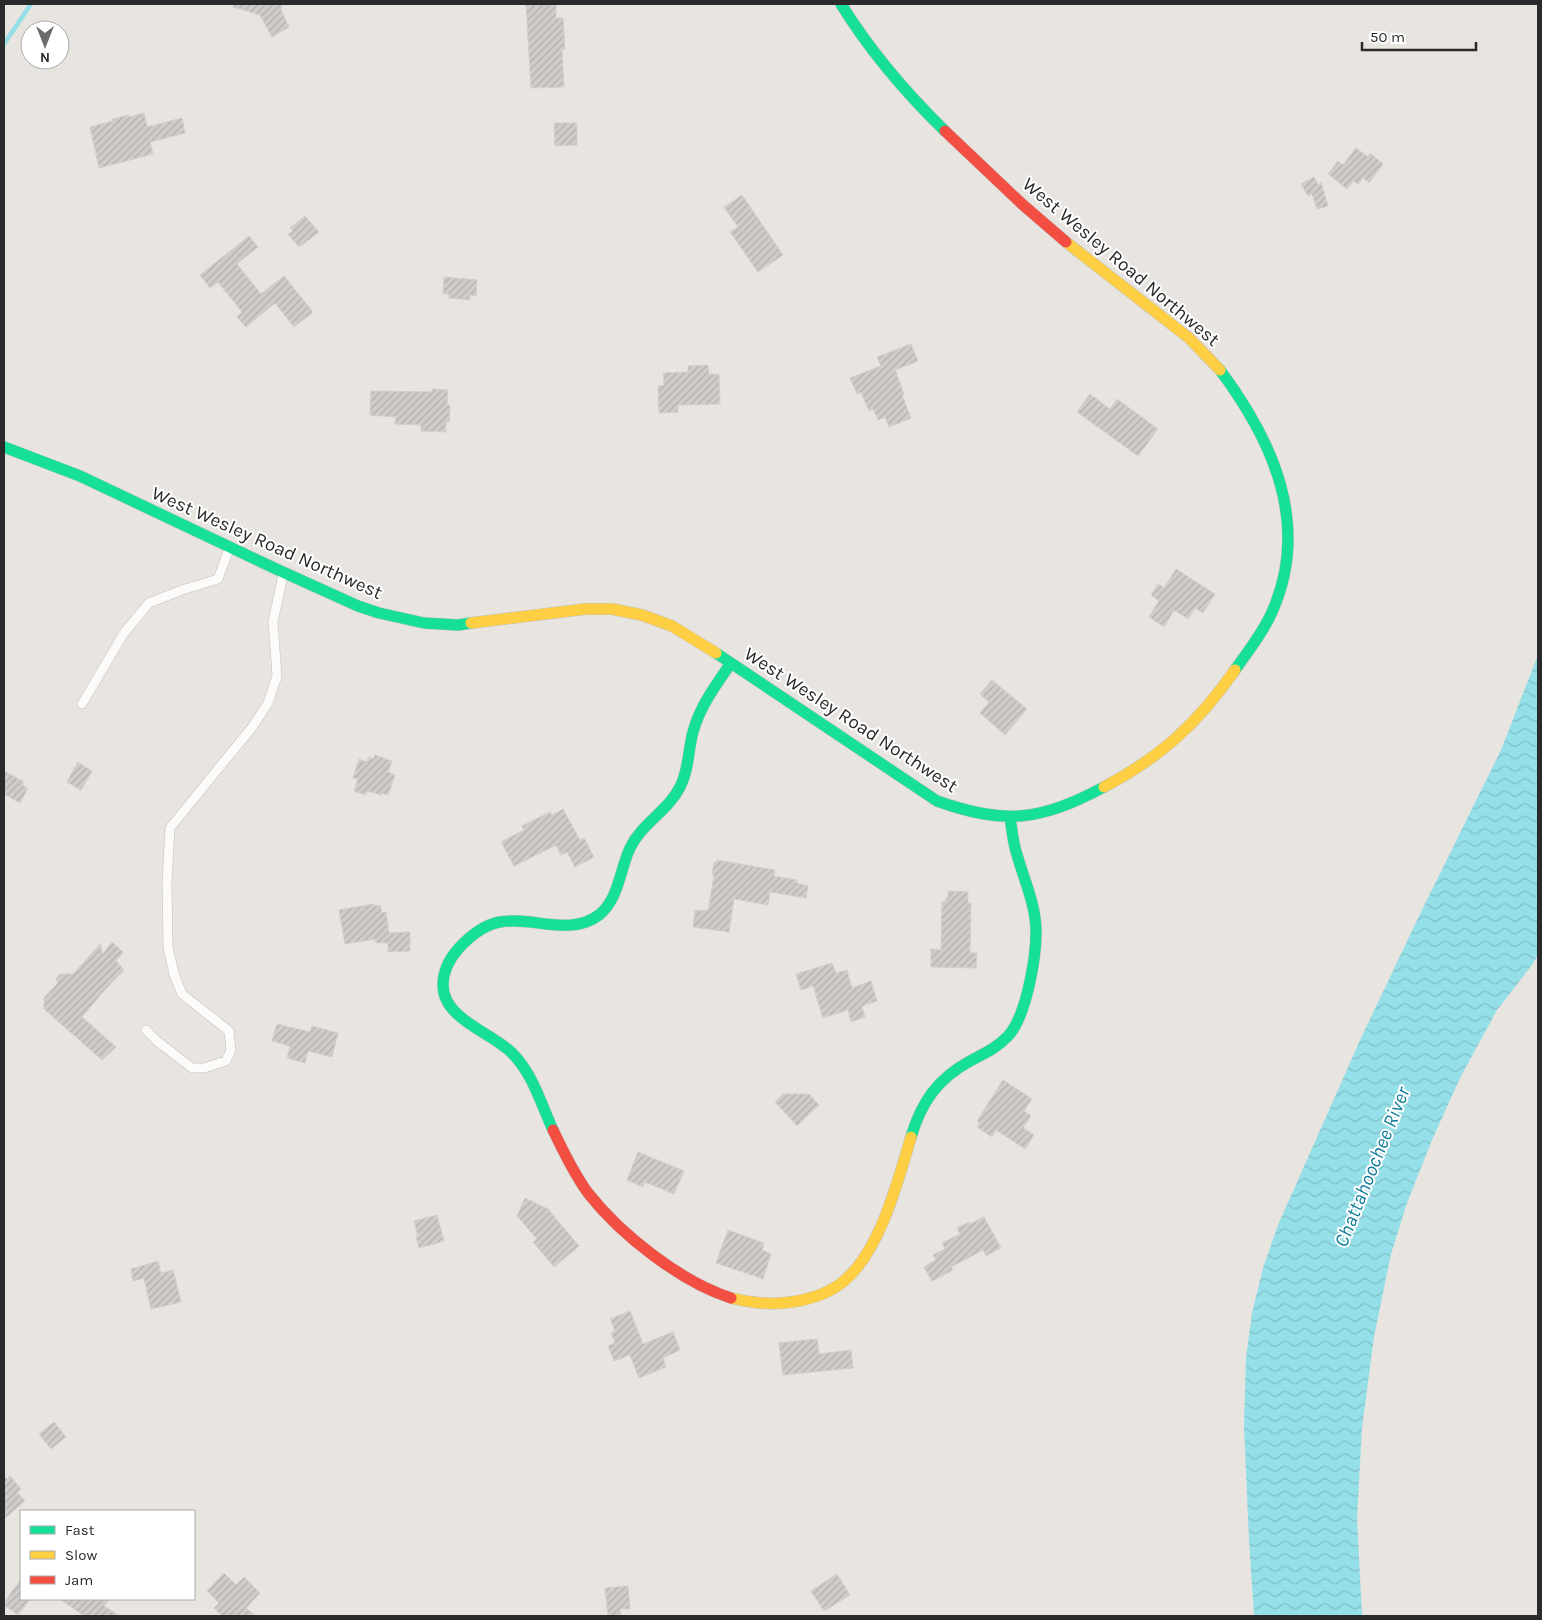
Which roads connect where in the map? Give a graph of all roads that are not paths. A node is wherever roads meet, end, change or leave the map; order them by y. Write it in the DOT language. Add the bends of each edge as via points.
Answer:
graph roads {
  1 [pos="841,4"];
  2 [pos="4,448"];
  3 [pos="230,547"];
  4 [pos="284,572"];
  5 [pos="731,663"];
  6 [pos="82,704"];
  7 [pos="1010,817"];
  8 [pos="146,1030"];
  1 -- 7 [label="street, West Wesley Road Northwest" via="894,78 922,109 1038,218 1198,346 1227,378 1250,414 1279,475 1285,500 1288,554 1275,607 1263,630 1209,706 1184,733 1157,755 1106,787 1063,808 1037,815"];
  2 -- 3 [label="street, West Wesley Road Northwest" via="80,476"];
  3 -- 4 [label="street, West Wesley Road Northwest"];
  3 -- 6 [label="lane" via="218,579 148,602 124,633"];
  4 -- 5 [label="street, West Wesley Road Northwest" via="358,606 424,622 458,625 584,609 612,609 672,626"];
  4 -- 8 [label="lane" via="273,622 276,676 268,703 170,828 168,947 174,974 182,994 229,1031 231,1050 226,1061 192,1068"];
  5 -- 7 [label="street, West Wesley Road Northwest" via="937,801 959,810"];
  5 -- 7 [label="street" via="697,717 681,787 672,801 633,841 607,909 593,920 577,925 514,919 485,926 469,936 454,953 442,986 455,1015 498,1041 522,1064 568,1161 597,1203 658,1258 702,1286 759,1302 793,1302 834,1288 852,1275 866,1257 898,1181 925,1102 959,1068 1003,1041 1017,1024 1025,1004 1036,942 1036,922 1033,902 1013,842"];
}
